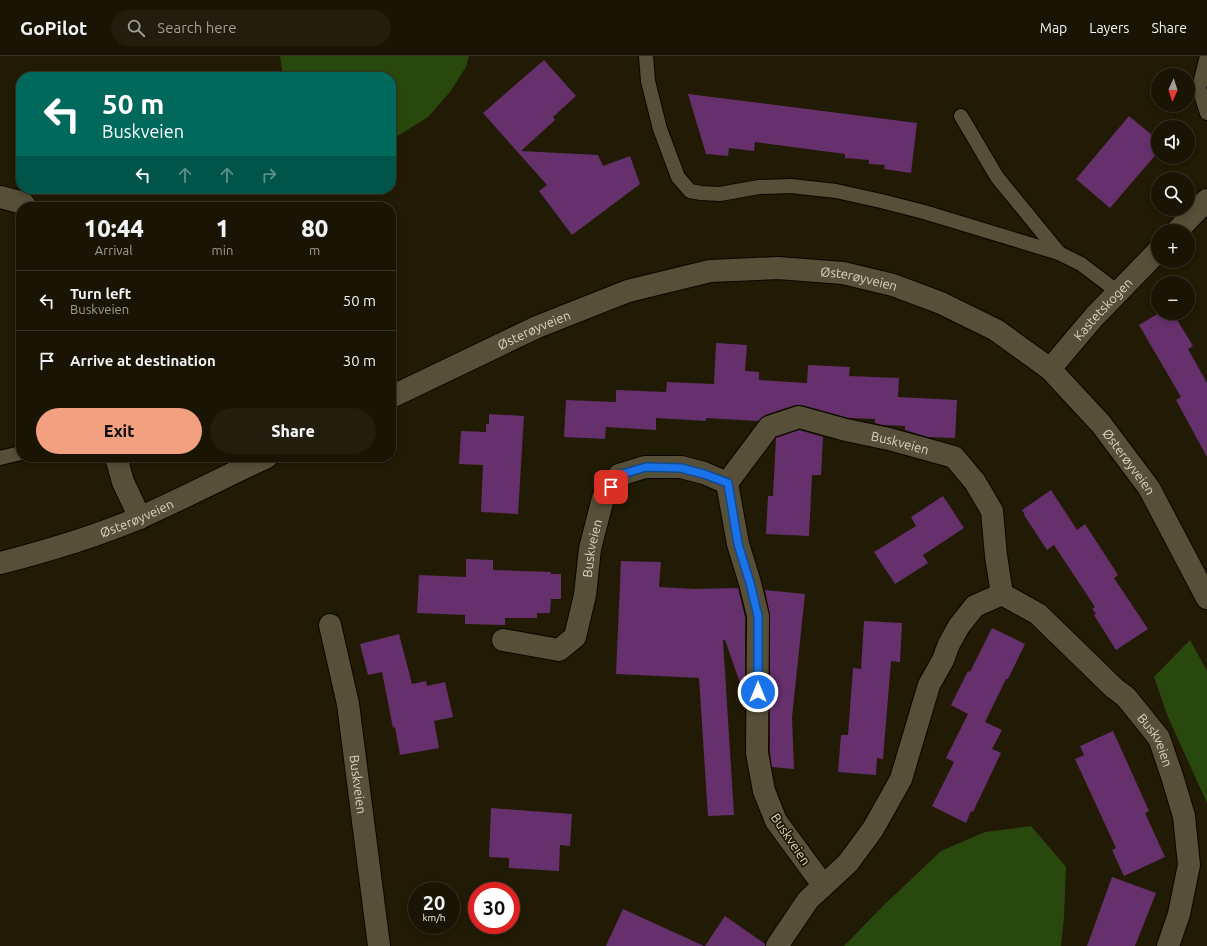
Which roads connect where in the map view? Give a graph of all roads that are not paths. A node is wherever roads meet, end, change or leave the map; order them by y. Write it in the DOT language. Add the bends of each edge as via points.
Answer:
graph roads {
  1 [pos="646,56"];
  2 [pos="1207,56"];
  3 [pos="1207,113"];
  4 [pos="961,116"];
  5 [pos="0,197"];
  6 [pos="1207,200"];
  7 [pos="19,202"];
  8 [pos="1184,224"];
  9 [pos="1060,253"];
  10 [pos="1151,258"];
  11 [pos="1118,292"];
  12 [pos="1050,369"];
  13 [pos="396,395"];
  14 [pos="16,454"];
  15 [pos="0,458"];
  16 [pos="117,462"];
  17 [pos="256,462"];
  18 [pos="728,483"];
  19 [pos="140,518"];
  20 [pos="0,563"];
  21 [pos="1002,594"];
  22 [pos="1207,598"];
  23 [pos="330,625"];
  24 [pos="503,640"];
  25 [pos="823,885"];
  26 [pos="379,946"];
  27 [pos="776,946"];
  28 [pos="1168,946"];
  1 -- 9 [label="lane" via="648,81 660,129 678,177 690,191 720,194 759,187 791,186 836,191 924,212"];
  2 -- 3 [label="lane" via="1199,88"];
  4 -- 9 [label="lane" via="997,177"];
  5 -- 7 [label="street"];
  6 -- 8 [label="street"];
  9 -- 11 [label="lane" via="1081,264"];
  10 -- 11 [label="street, Kastetskogen"];
  11 -- 12 [label="street, Kastetskogen"];
  12 -- 13 [label="street, Østerøyveien" via="996,330 941,303 893,285 843,273 771,268 710,271 628,292 537,327"];
  12 -- 22 [label="street, Østerøyveien" via="1101,424 1149,488"];
  14 -- 15 [label="lane"];
  16 -- 19 [label="street" via="123,482"];
  17 -- 19 [label="street, Østerøyveien"];
  18 -- 21 [label="street, Buskveien" via="769,427 799,417 954,456 976,482 992,511"];
  18 -- 24 [label="street, Buskveien" via="681,468 646,467 619,475 603,498 590,548 585,595 575,637 559,650"];
  18 -- 25 [label="street, Buskveien" via="738,544 758,616 757,753 764,792 776,821"];
  19 -- 20 [label="street, Østerøyveien" via="34,555"];
  21 -- 25 [label="street" via="975,606 959,626 929,685 901,779 873,829 848,863"];
  21 -- 28 [label="street, Buskveien" via="1038,614 1126,697 1159,738 1184,816 1189,865 1179,914"];
  23 -- 26 [label="street, Buskveien" via="348,704"];
  25 -- 27 [label="street" via="808,900"];
}
